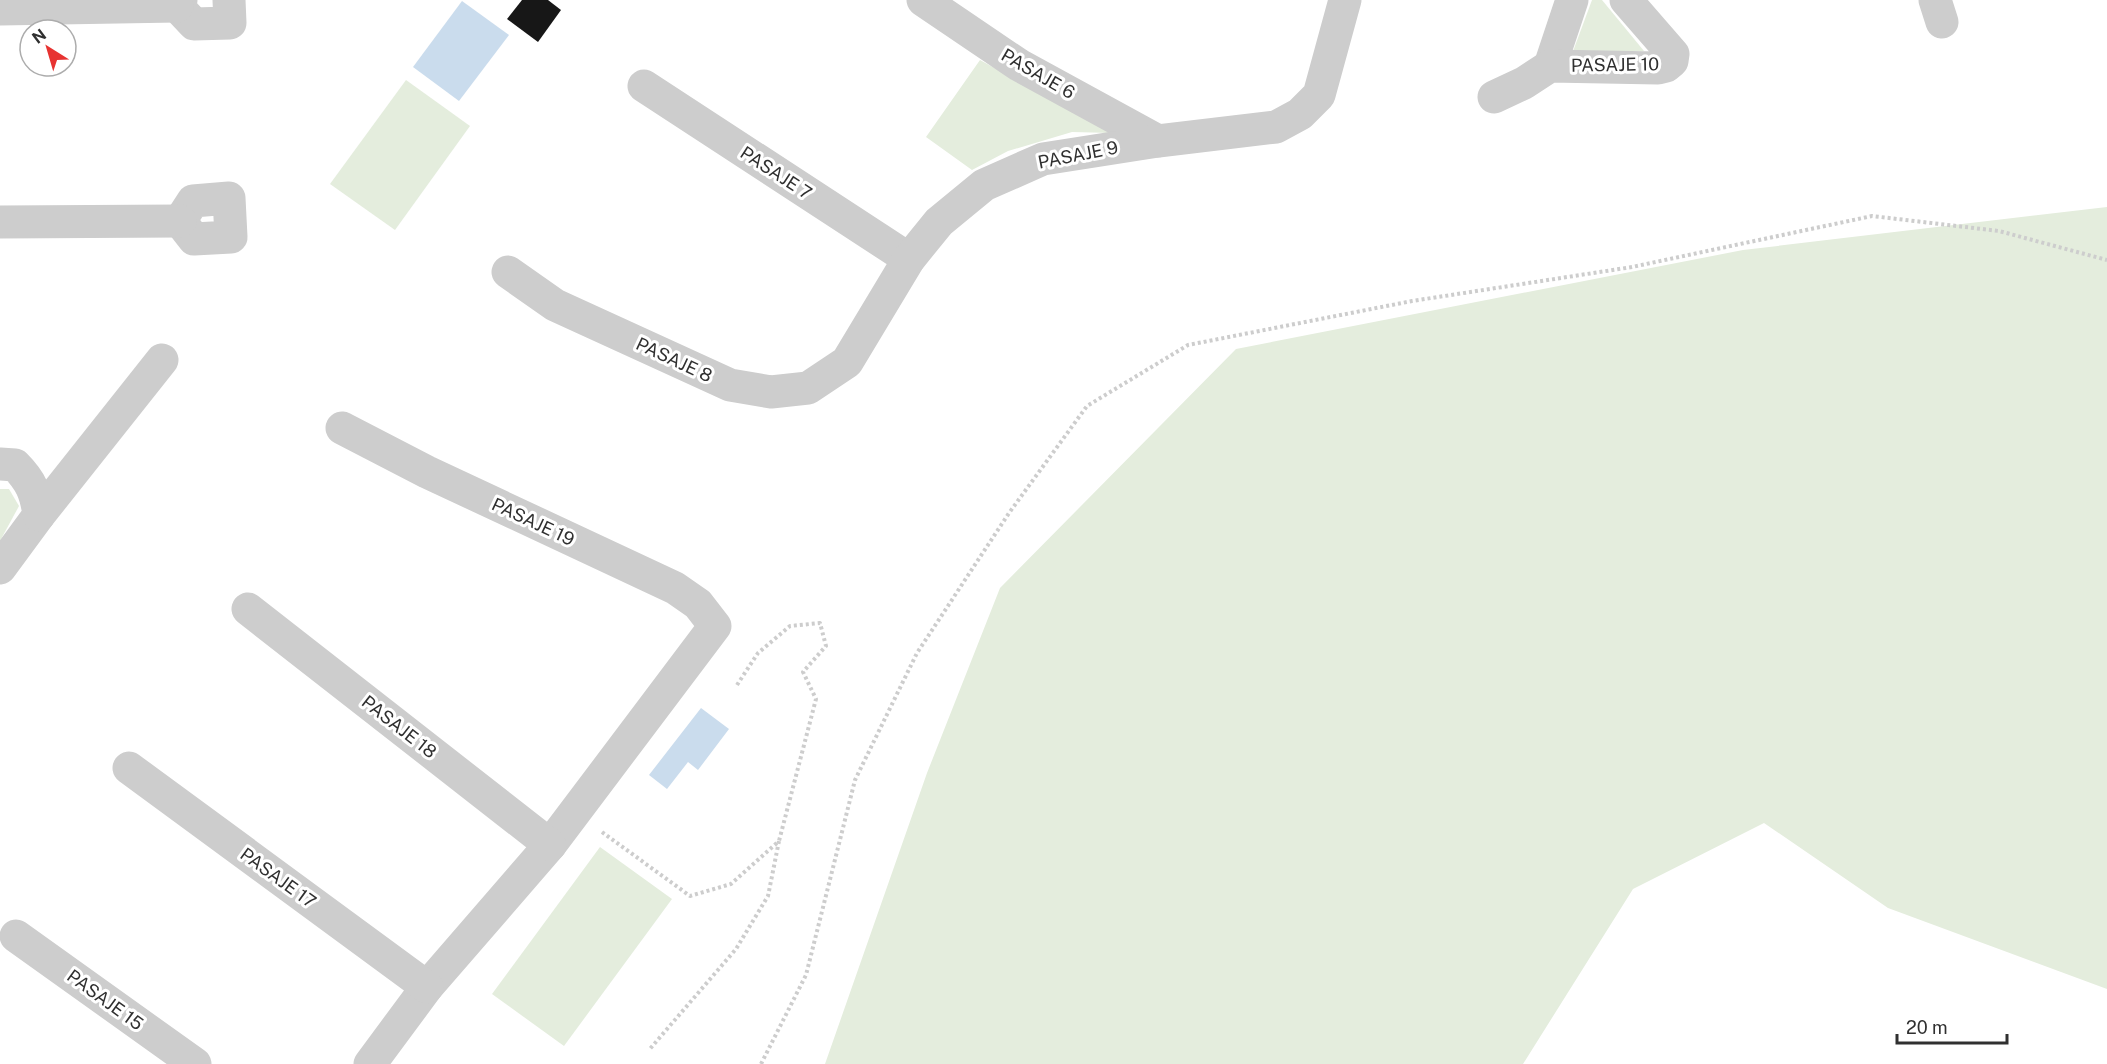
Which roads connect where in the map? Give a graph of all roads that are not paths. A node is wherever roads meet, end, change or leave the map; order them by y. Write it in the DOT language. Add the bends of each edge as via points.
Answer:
graph roads {
  1 [pos="229,0"];
  2 [pos="923,0"];
  3 [pos="1345,0"];
  4 [pos="1572,0"];
  5 [pos="1626,0"];
  6 [pos="179,3"];
  7 [pos="0,9"];
  8 [pos="1550,66"];
  9 [pos="644,86"];
  10 [pos="1494,97"];
  11 [pos="1158,141"];
  12 [pos="180,221"];
  13 [pos="0,222"];
  14 [pos="909,259"];
  15 [pos="508,272"];
  16 [pos="162,360"];
  17 [pos="848,362"];
  18 [pos="342,428"];
  19 [pos="0,464"];
  20 [pos="39,515"];
  21 [pos="0,568"];
  22 [pos="248,609"];
  23 [pos="129,768"];
  24 [pos="550,845"];
  25 [pos="16,936"];
  26 [pos="427,987"];
  27 [pos="378,1061"];
  28 [pos="195,1064"];
  1 -- 6 [label="street" via="230,22 194,24"];
  2 -- 11 [label="street, PASAJE 6" via="1019,65"];
  3 -- 11 [label="street, PASAJE 9" via="1319,95 1300,114 1276,127"];
  4 -- 8 [label="street, PASAJE 10"];
  5 -- 8 [label="street, PASAJE 10" via="1668,48 1672,61 1658,68"];
  6 -- 7 [label="street"];
  8 -- 10 [label="street, PASAJE 10"];
  9 -- 14 [label="street, PASAJE 7"];
  11 -- 14 [label="street, PASAJE 9" via="1042,159 984,185 939,222"];
  12 -- 13 [label="street"];
  14 -- 17 [label="street, PASAJE 9"];
  15 -- 17 [label="street, PASAJE 8" via="555,305 730,385 771,392 808,388"];
  16 -- 20 [label="street"];
  18 -- 24 [label="street, PASAJE 19" via="675,588 698,604 715,626"];
  19 -- 20 [label="street" via="15,465 25,475 36,496"];
  20 -- 21 [label="street"];
  22 -- 24 [label="street, PASAJE 18"];
  23 -- 26 [label="street, PASAJE 17"];
  24 -- 26 [label="street"];
  25 -- 28 [label="street, PASAJE 15"];
  26 -- 27 [label="street"];
}
